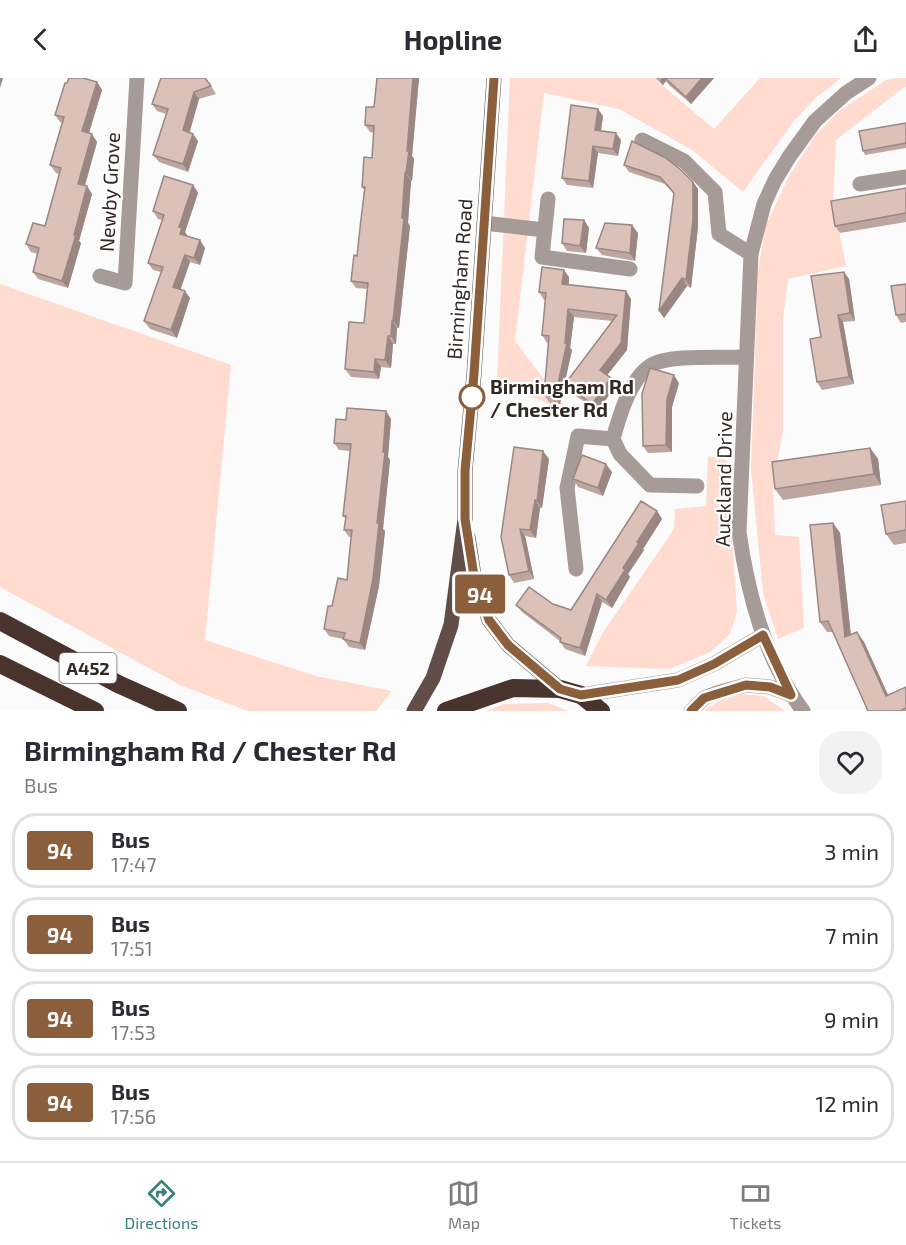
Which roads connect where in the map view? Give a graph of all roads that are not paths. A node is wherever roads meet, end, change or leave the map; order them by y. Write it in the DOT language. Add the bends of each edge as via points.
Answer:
graph roads {
  1 [pos="137,78"];
  2 [pos="494,78"];
  3 [pos="869,78"];
  4 [pos="642,140"];
  5 [pos="906,177"];
  6 [pos="860,184"];
  7 [pos="548,200"];
  8 [pos="484,222"];
  9 [pos="544,230"];
  10 [pos="751,254"];
  11 [pos="630,270"];
  12 [pos="100,276"];
  13 [pos="746,357"];
  14 [pos="613,439"];
  15 [pos="698,486"];
  16 [pos="465,519"];
  17 [pos="576,568"];
  18 [pos="0,621"];
  19 [pos="763,635"];
  20 [pos="0,664"];
  21 [pos="560,689"];
  22 [pos="581,695"];
  23 [pos="791,695"];
  24 [pos="95,711"];
  25 [pos="178,711"];
  26 [pos="414,711"];
  27 [pos="446,711"];
  28 [pos="601,711"];
  29 [pos="691,711"];
  30 [pos="803,711"];
  1 -- 12 [label="street, Newby Grove" via="125,283"];
  2 -- 8 [label="main road, Birmingham Road"];
  3 -- 10 [label="street, Auckland Drive" via="815,121 789,156 764,204"];
  4 -- 10 [label="street" via="684,161 716,192 719,234"];
  5 -- 6 [label="street"];
  7 -- 9 [label="street"];
  8 -- 9 [label="street"];
  8 -- 16 [label="main road, Birmingham Road" via="465,471"];
  9 -- 11 [label="street" via="543,257"];
  10 -- 13 [label="street, Auckland Drive"];
  13 -- 14 [label="street" via="696,357 651,364 639,375 621,411"];
  13 -- 19 [label="street, Auckland Drive" via="740,532 751,597"];
  14 -- 15 [label="street" via="620,454 650,485"];
  14 -- 17 [label="street" via="578,436 567,488"];
  16 -- 21 [label="main road, Birmingham Road" via="474,576 489,620 508,645"];
  16 -- 26 [label="main road, Birmingham Road" via="451,625 433,678"];
  18 -- 25 [label="highway, A452"];
  19 -- 22 [label="street" via="678,680"];
  19 -- 23 [label="street, Auckland Drive"];
  20 -- 24 [label="highway, A452"];
  21 -- 22 [label="highway"];
  21 -- 27 [label="highway" via="513,688"];
  22 -- 28 [label="highway"];
  23 -- 29 [label="street" via="770,687 746,685 704,698"];
  23 -- 30 [label="street, Auckland Drive"];
}
